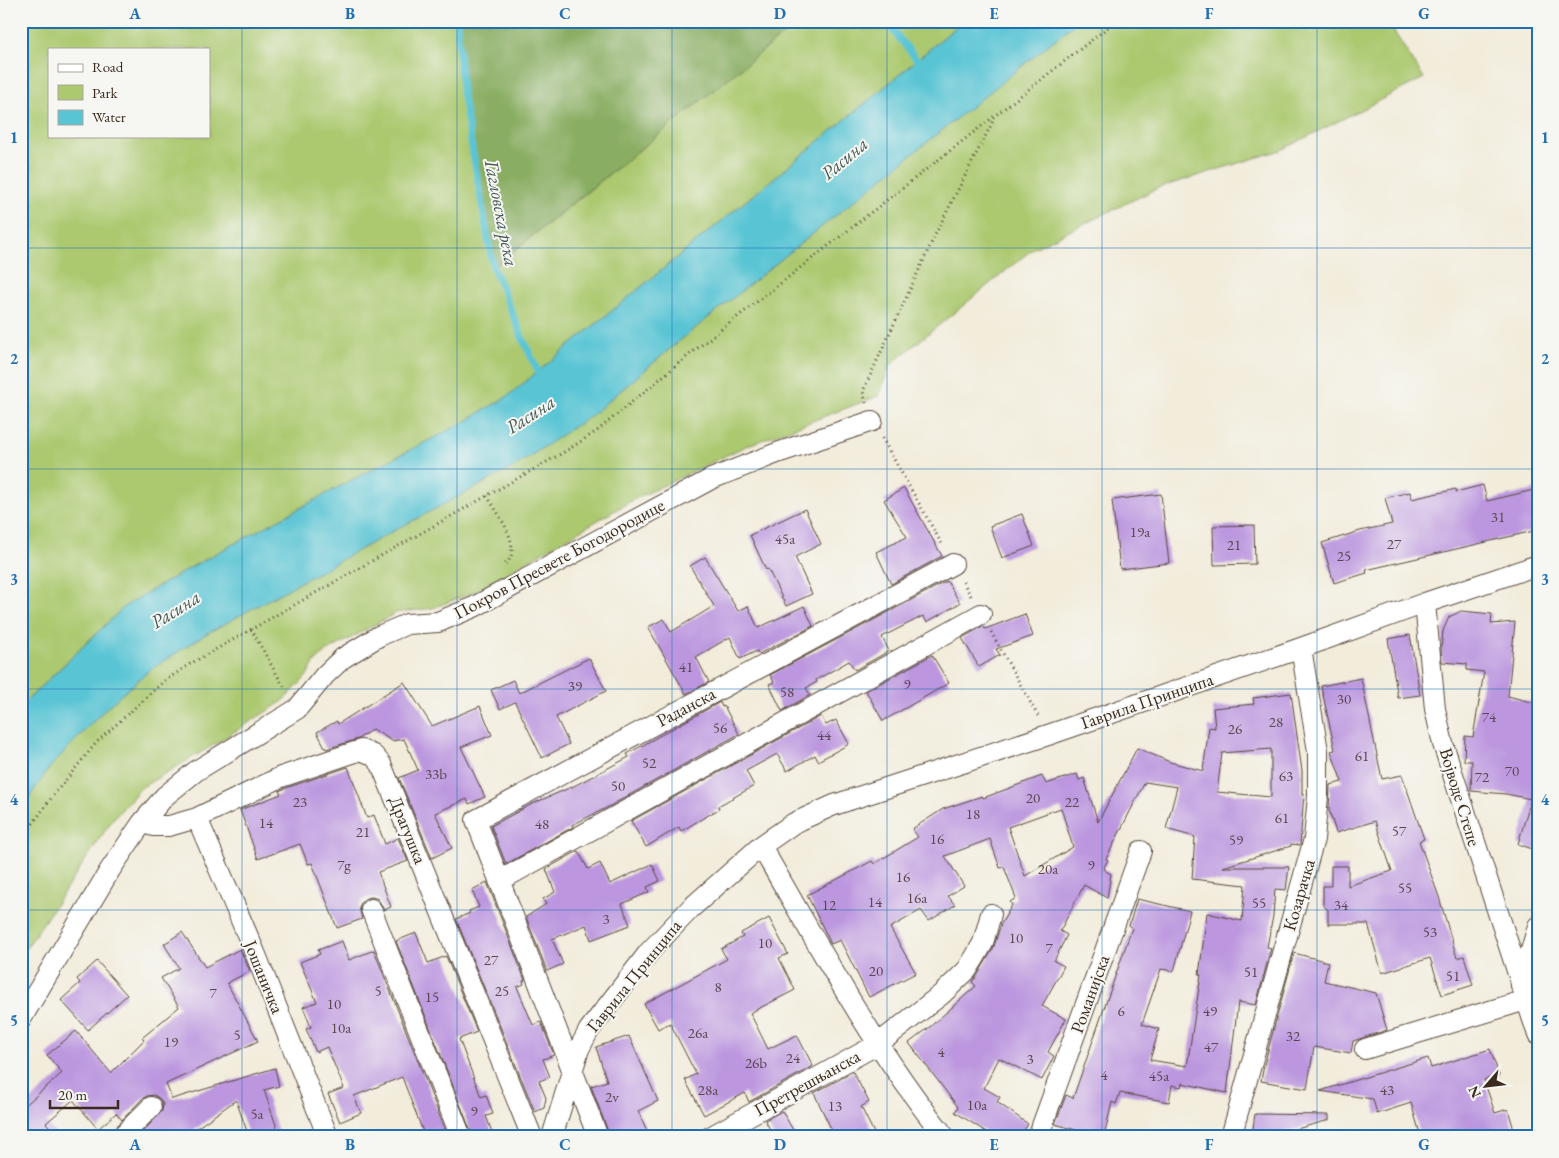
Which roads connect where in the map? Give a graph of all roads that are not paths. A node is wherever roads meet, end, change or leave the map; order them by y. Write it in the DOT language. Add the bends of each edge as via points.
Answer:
graph roads {
  1 [pos="872,421"];
  2 [pos="953,564"];
  3 [pos="1538,566"];
  4 [pos="1425,603"];
  5 [pos="981,614"];
  6 [pos="1301,648"];
  7 [pos="197,818"];
  8 [pos="142,823"];
  9 [pos="761,846"];
  10 [pos="1141,851"];
  11 [pos="500,881"];
  12 [pos="371,909"];
  13 [pos="991,914"];
  14 [pos="1538,926"];
  15 [pos="1523,993"];
  16 [pos="21,1019"];
  17 [pos="1538,1035"];
  18 [pos="878,1044"];
  19 [pos="1365,1049"];
  20 [pos="573,1071"];
  21 [pos="151,1107"];
  22 [pos="121,1137"];
  23 [pos="328,1137"];
  24 [pos="461,1137"];
  25 [pos="532,1137"];
  26 [pos="552,1137"];
  27 [pos="598,1137"];
  28 [pos="710,1137"];
  29 [pos="945,1137"];
  30 [pos="1038,1137"];
  31 [pos="1231,1137"];
  1 -- 8 [label="street, Покров Пресвете Богодородице" via="777,453 711,480 474,607 438,622 407,624 378,636 343,658 324,675 297,709 196,771 165,796"];
  2 -- 11 [label="street, Раданска" via="476,820"];
  3 -- 4 [label="street, Гаврила Принципа"];
  4 -- 6 [label="street, Гаврила Принципа"];
  4 -- 15 [label="street, Војводе Степе" via="1435,709 1443,744"];
  5 -- 11 [label="street"];
  6 -- 9 [label="street, Гаврила Принципа" via="834,804 794,823"];
  6 -- 31 [label="street, Козарачка" via="1318,751 1314,839"];
  7 -- 8 [label="street, Драгушка" via="169,826"];
  7 -- 23 [label="street, Јошаничка" via="256,954"];
  7 -- 25 [label="street, Драгушка" via="281,777 322,762 361,750 373,754 380,764"];
  8 -- 16 [label="street, Покров Пресвете Богодородице" via="110,870"];
  9 -- 18 [label="street, Претрешњанска"];
  9 -- 20 [label="street, Гаврила Принципа" via="691,908 649,952 589,1030"];
  10 -- 30 [label="street, Романијска"];
  11 -- 20 [label="street, Раданска"];
  12 -- 24 [label="street"];
  13 -- 18 [label="street, Претрешњанска" via="982,943 966,970 942,994"];
  14 -- 15 [label="street"];
  15 -- 17 [label="street, Војводе Степе"];
  15 -- 19 [label="street"];
  18 -- 28 [label="street, Претрешњанска"];
  18 -- 29 [label="street, Претрешњанска"];
  20 -- 26 [label="street, Гаврила Принципа"];
  20 -- 27 [label="street, Раданска"];
  21 -- 22 [label="street"];
}
